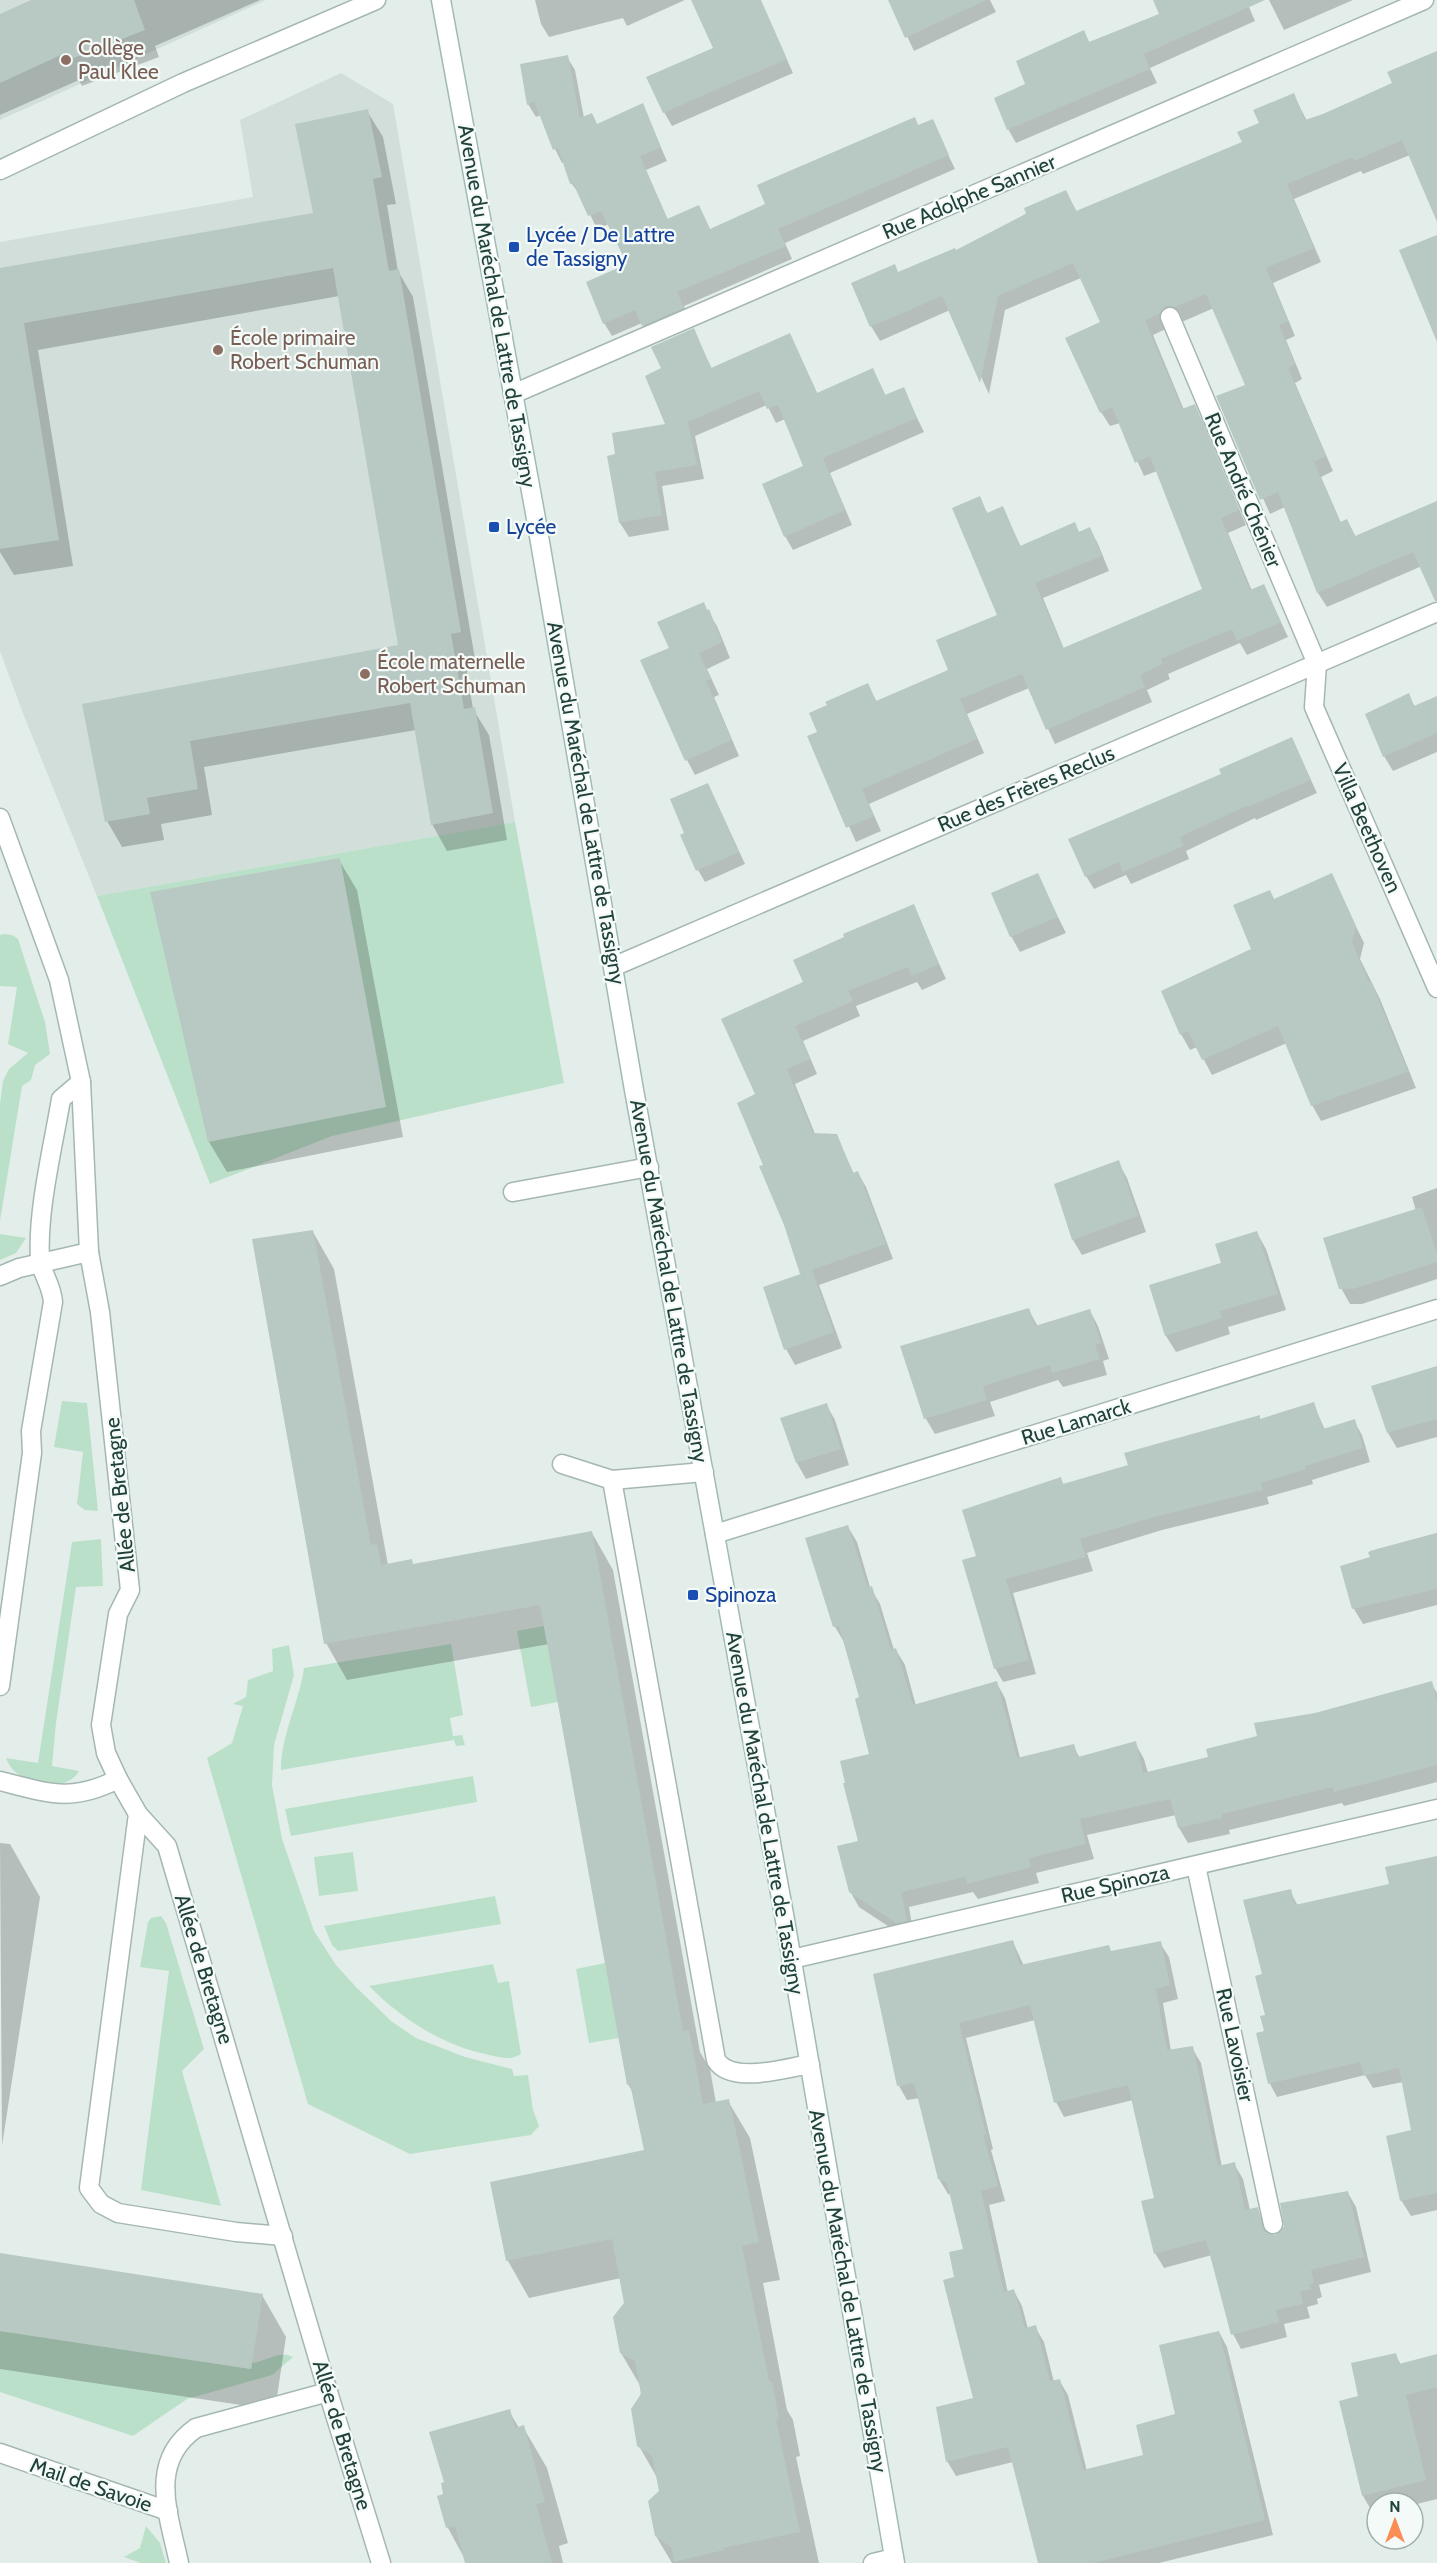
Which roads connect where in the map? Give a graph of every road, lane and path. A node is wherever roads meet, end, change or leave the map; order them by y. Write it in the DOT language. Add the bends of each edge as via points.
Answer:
graph roads {
  1 [pos="376,0"];
  2 [pos="441,0"];
  3 [pos="1424,0"];
  4 [pos="0,170"];
  5 [pos="1170,317"];
  6 [pos="513,394"];
  7 [pos="1437,612"];
  8 [pos="1317,664"];
  9 [pos="0,822"];
  10 [pos="615,966"];
  11 [pos="1437,988"];
  12 [pos="81,1082"];
  13 [pos="649,1167"];
  14 [pos="513,1192"];
  15 [pos="89,1252"];
  16 [pos="39,1262"];
  17 [pos="0,1276"];
  18 [pos="1437,1309"];
  19 [pos="562,1464"];
  20 [pos="704,1472"];
  21 [pos="612,1479"];
  22 [pos="715,1534"];
  23 [pos="0,1686"];
  24 [pos="118,1779"];
  25 [pos="0,1781"];
  26 [pos="1437,1809"];
  27 [pos="138,1814"];
  28 [pos="1196,1866"];
  29 [pos="792,1959"];
  30 [pos="810,2064"];
  31 [pos="1273,2224"];
  32 [pos="283,2236"];
  33 [pos="328,2392"];
  34 [pos="0,2453"];
  35 [pos="168,2511"];
  36 [pos="894,2560"];
  37 [pos="179,2563"];
  38 [pos="381,2563"];
  39 [pos="873,2563"];
  1 -- 4 [label="street" via="183,82"];
  2 -- 6 [label="street, Avenue du Maréchal de Lattre de Tassigny"];
  3 -- 6 [label="street, Rue Adolphe Sannier"];
  5 -- 8 [label="street, Rue André Chénier"];
  6 -- 10 [label="street, Avenue du Maréchal de Lattre de Tassigny"];
  7 -- 8 [label="street, Rue des Frères Reclus"];
  8 -- 10 [label="street, Rue des Frères Reclus"];
  8 -- 11 [label="street, Villa Beethoven" via="1314,707"];
  9 -- 12 [label="street, Allée de Bretagne" via="59,980"];
  10 -- 13 [label="street, Avenue du Maréchal de Lattre de Tassigny"];
  12 -- 15 [label="street, Allée de Bretagne"];
  12 -- 16 [label="street" via="61,1099 40,1230"];
  13 -- 14 [label="street"];
  13 -- 20 [label="street, Avenue du Maréchal de Lattre de Tassigny"];
  15 -- 16 [label="street"];
  15 -- 24 [label="street, Allée de Bretagne" via="100,1312 130,1590 118,1614 101,1725 106,1753"];
  16 -- 17 [label="street"];
  16 -- 23 [label="street" via="52,1289 53,1302 32,1431"];
  18 -- 22 [label="street, Rue Lamarck"];
  19 -- 21 [label="street"];
  20 -- 21 [label="street"];
  20 -- 22 [label="street, Avenue du Maréchal de Lattre de Tassigny"];
  21 -- 30 [label="street" via="716,2060 736,2073"];
  22 -- 29 [label="street, Avenue du Maréchal de Lattre de Tassigny"];
  24 -- 25 [label="street" via="96,1791 73,1796"];
  24 -- 27 [label="street, Allée de Bretagne"];
  26 -- 28 [label="street, Rue Spinoza"];
  27 -- 32 [label="street, Allée de Bretagne" via="167,1846"];
  27 -- 32 [label="street" via="89,2188 101,2204 118,2213"];
  28 -- 29 [label="street, Rue Spinoza"];
  28 -- 31 [label="street, Rue Lavoisier"];
  29 -- 30 [label="street, Avenue du Maréchal de Lattre de Tassigny"];
  30 -- 36 [label="street, Avenue du Maréchal de Lattre de Tassigny"];
  32 -- 33 [label="street, Allée de Bretagne"];
  33 -- 35 [label="street, Mail de Savoie" via="196,2428 185,2436 177,2446 164,2482"];
  33 -- 38 [label="street, Allée de Bretagne"];
  34 -- 35 [label="street, Mail de Savoie"];
  35 -- 37 [label="street"];
  36 -- 39 [label="street"];
}
